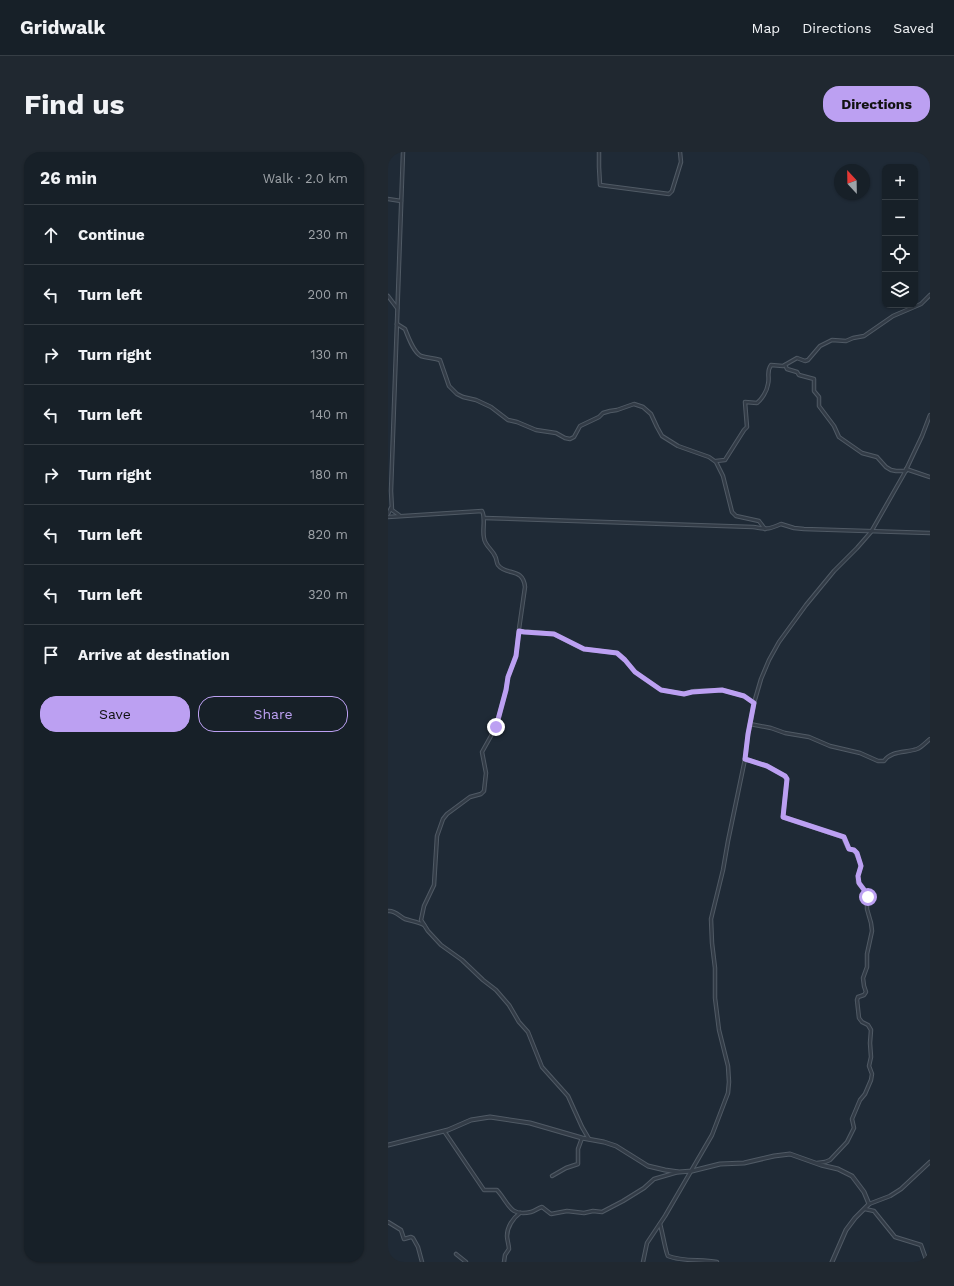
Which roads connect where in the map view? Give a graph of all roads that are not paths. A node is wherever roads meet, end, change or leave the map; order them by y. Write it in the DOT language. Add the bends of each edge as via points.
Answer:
graph roads {
  1 [pos="403,152"];
  2 [pos="600,152"];
  3 [pos="680,152"];
  4 [pos="388,199"];
  5 [pos="401,200"];
  6 [pos="930,295"];
  7 [pos="388,296"];
  8 [pos="397,308"];
  9 [pos="397,324"];
  10 [pos="786,365"];
  11 [pos="930,415"];
  12 [pos="715,461"];
  13 [pos="906,470"];
  14 [pos="930,477"];
  15 [pos="391,507"];
  16 [pos="388,514"];
  17 [pos="400,515"];
  18 [pos="388,517"];
  19 [pos="484,518"];
  20 [pos="765,529"];
  21 [pos="871,532"];
  22 [pos="930,533"];
  23 [pos="519,631"];
  24 [pos="754,703"];
  25 [pos="750,724"];
  26 [pos="930,739"];
  27 [pos="745,759"];
  28 [pos="388,911"];
  29 [pos="424,925"];
  30 [pos="444,1131"];
  31 [pos="582,1138"];
  32 [pos="590,1139"];
  33 [pos="388,1145"];
  34 [pos="930,1162"];
  35 [pos="814,1163"];
  36 [pos="692,1171"];
  37 [pos="679,1172"];
  38 [pos="552,1176"];
  39 [pos="869,1204"];
  40 [pos="865,1209"];
  41 [pos="521,1213"];
  42 [pos="388,1222"];
  43 [pos="660,1223"];
  44 [pos="456,1254"];
  45 [pos="422,1262"];
  46 [pos="466,1262"];
  47 [pos="504,1262"];
  48 [pos="643,1262"];
  49 [pos="717,1262"];
  50 [pos="832,1262"];
  51 [pos="927,1262"];
  1 -- 5 [label="street"];
  2 -- 3 [label="street" via="600,185 669,194 681,162"];
  4 -- 5 [label="street"];
  5 -- 8 [label="street"];
  6 -- 10 [label="street" via="921,304 893,316 864,336 846,341 832,340 820,346 808,360 797,358"];
  7 -- 8 [label="street"];
  8 -- 9 [label="street"];
  9 -- 12 [label="street" via="405,329 417,353 440,360 453,392 491,407 508,420 570,438 574,437 582,424 603,413 636,404 651,414 662,436 678,446"];
  9 -- 15 [label="street"];
  10 -- 12 [label="street" via="770,366 768,384 761,400 757,403 745,402 747,427 725,459"];
  10 -- 13 [label="street" via="787,370 814,379 814,391 819,398 819,406 839,436 862,453 876,456 891,470"];
  11 -- 13 [label="street"];
  12 -- 20 [label="street" via="723,476 732,512 737,516 759,521"];
  13 -- 14 [label="street"];
  13 -- 21 [label="street"];
  15 -- 16 [label="street"];
  15 -- 17 [label="street"];
  17 -- 18 [label="street"];
  17 -- 19 [label="street" via="480,510"];
  19 -- 20 [label="street"];
  19 -- 23 [label="street" via="484,541 495,555 497,564 520,575 524,581"];
  20 -- 21 [label="street" via="782,524 804,529"];
  21 -- 22 [label="street"];
  21 -- 24 [label="street" via="824,582 787,630 769,660"];
  23 -- 24 [label="street" via="554,634 584,649 617,653 635,672 661,690 684,694 722,690 744,696"];
  23 -- 29 [label="street" via="516,656 508,677 496,727 482,752 486,773 484,791 470,796 447,814 442,822 437,836 434,885 421,917"];
  24 -- 25 [label="street"];
  25 -- 26 [label="street" via="808,737 880,761 884,761 887,756 918,748"];
  25 -- 27 [label="street"];
  27 -- 35 [label="street" via="767,766 787,779 783,817 844,837 849,849 857,853 861,866 858,882 867,895 867,909 871,918 872,931 863,978 866,992 857,1000 859,1018 871,1030 869,1066 872,1080 852,1119 854,1128 847,1142 830,1160"];
  27 -- 36 [label="street" via="711,919 714,998 728,1066 729,1087 712,1136"];
  28 -- 29 [label="street" via="391,910 405,919"];
  29 -- 32 [label="street" via="440,944 462,960 509,1004 528,1032 542,1067 568,1096 584,1132"];
  30 -- 31 [label="street" via="471,1120 490,1117 530,1123"];
  30 -- 33 [label="street"];
  30 -- 41 [label="street" via="484,1190 497,1190 512,1210"];
  31 -- 32 [label="street"];
  31 -- 38 [label="street" via="578,1164"];
  32 -- 37 [label="street" via="616,1146 648,1166"];
  34 -- 39 [label="street" via="901,1189"];
  35 -- 36 [label="street" via="784,1154"];
  35 -- 39 [label="street" via="838,1169 853,1177"];
  36 -- 37 [label="street"];
  36 -- 43 [label="street"];
  37 -- 41 [label="street" via="654,1179 644,1188 601,1212 567,1211 551,1214 542,1207"];
  39 -- 40 [label="street"];
  40 -- 50 [label="street" via="846,1230"];
  40 -- 51 [label="street" via="874,1211 895,1237 921,1245"];
  41 -- 47 [label="street" via="514,1218 508,1231 510,1249 505,1255"];
  42 -- 45 [label="street" via="401,1230 404,1239 413,1238"];
  43 -- 48 [label="street" via="647,1243"];
  43 -- 49 [label="street" via="668,1256 684,1260"];
  44 -- 46 [label="street"];
}
